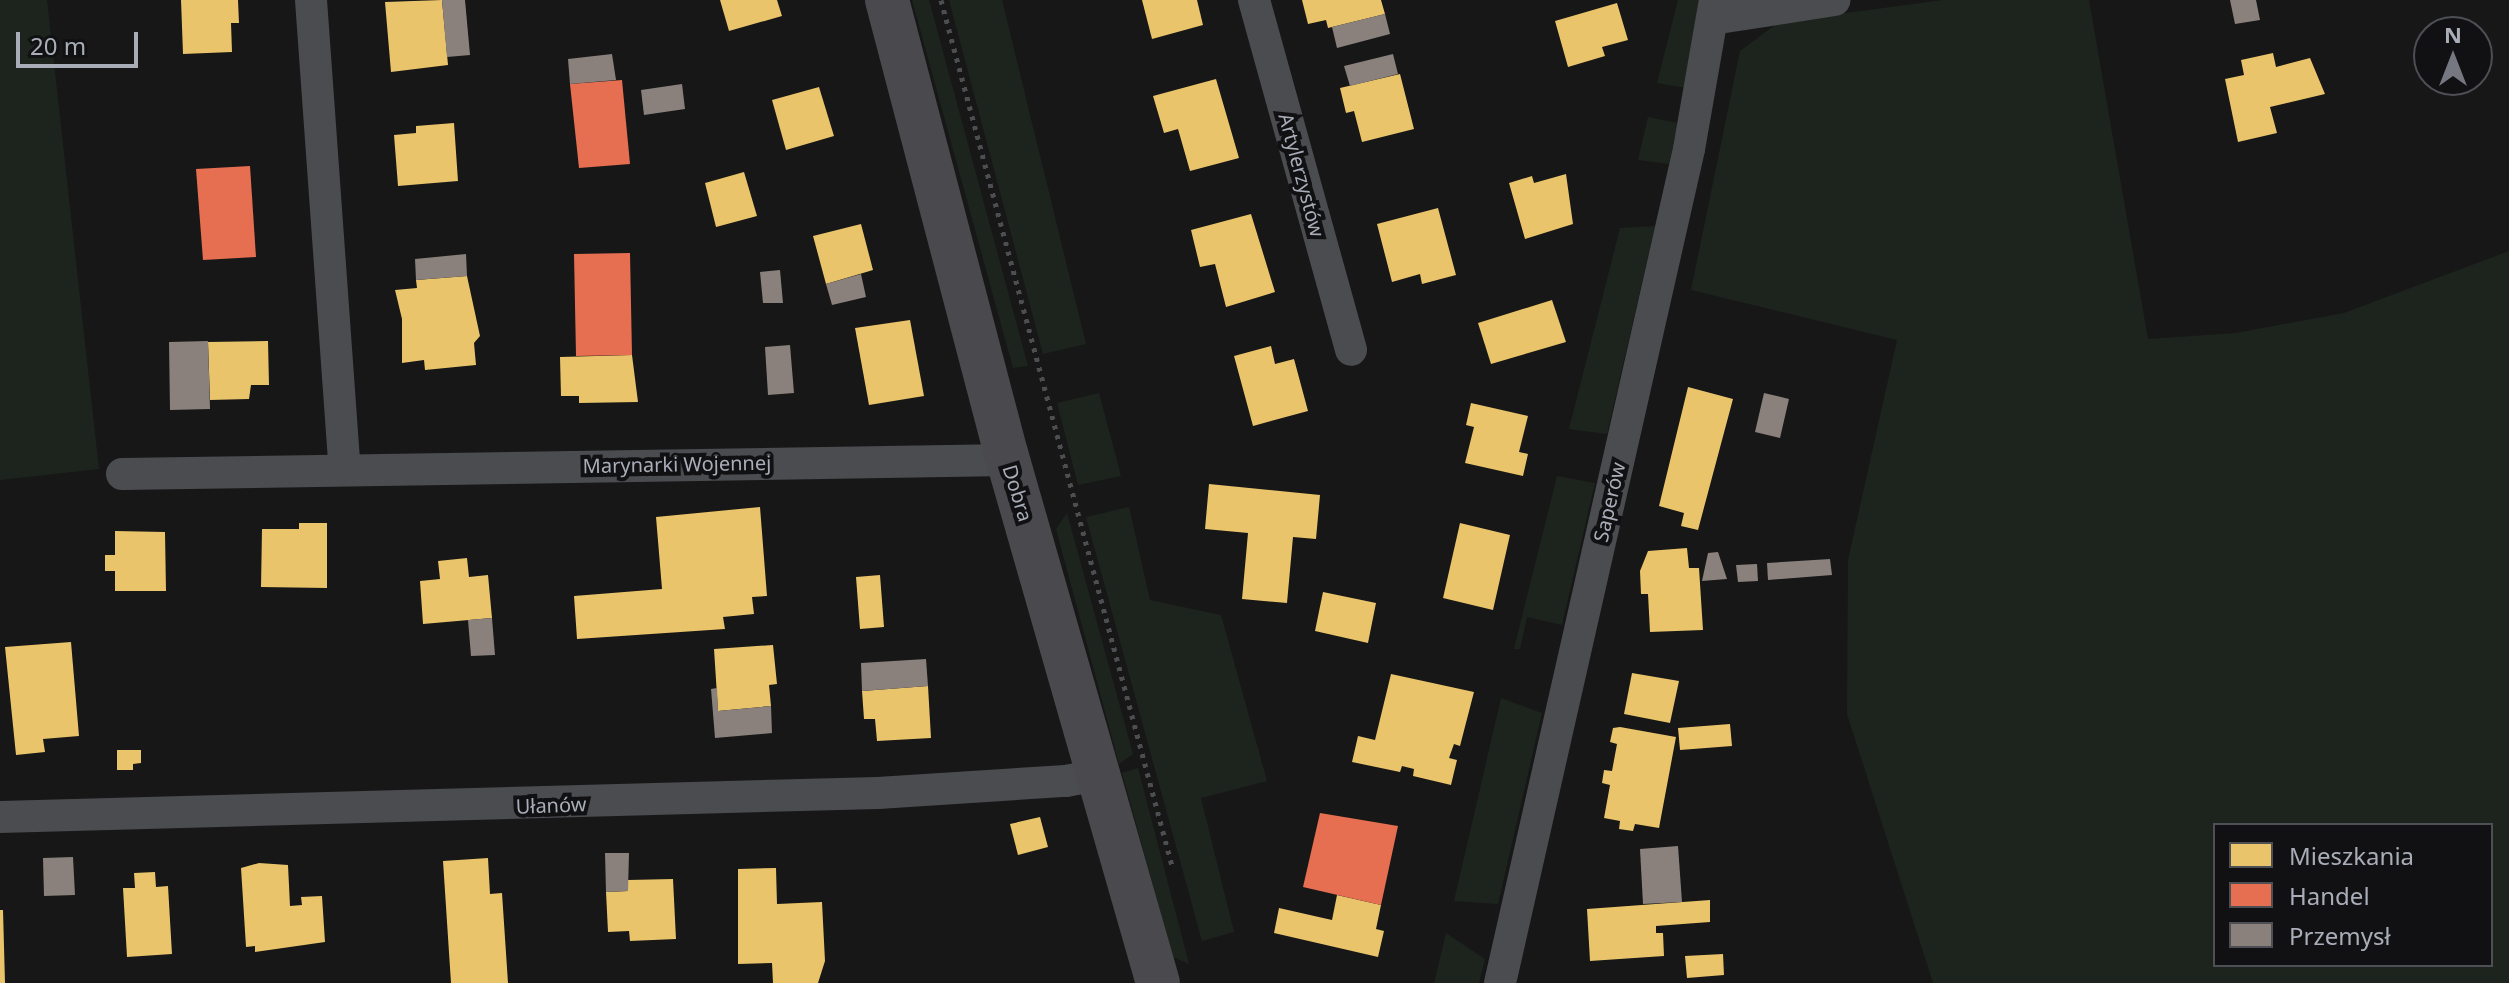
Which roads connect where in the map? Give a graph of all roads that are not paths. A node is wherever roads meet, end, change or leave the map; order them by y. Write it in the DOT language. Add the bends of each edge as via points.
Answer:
graph roads {
  1 [pos="311,0"];
  2 [pos="887,0"];
  3 [pos="1254,0"];
  4 [pos="1835,0"];
  5 [pos="1714,10"];
  6 [pos="1351,350"];
  7 [pos="1009,460"];
  8 [pos="345,469"];
  9 [pos="122,474"];
  10 [pos="1101,774"];
  11 [pos="0,817"];
  12 [pos="1158,983"];
  13 [pos="1500,983"];
  1 -- 8 [label="street"];
  2 -- 7 [label="street, Dobra"];
  3 -- 6 [label="street, Artylerzystów"];
  4 -- 5 [label="street, Saperów"];
  5 -- 13 [label="street, Saperów" via="1689,149"];
  7 -- 8 [label="street, Marynarki Wojennej"];
  7 -- 10 [label="street, Dobra"];
  8 -- 9 [label="street, Marynarki Wojennej"];
  10 -- 11 [label="street, Ułanów" via="1066,781 830,795"];
  10 -- 12 [label="street, Dobra"];
}
